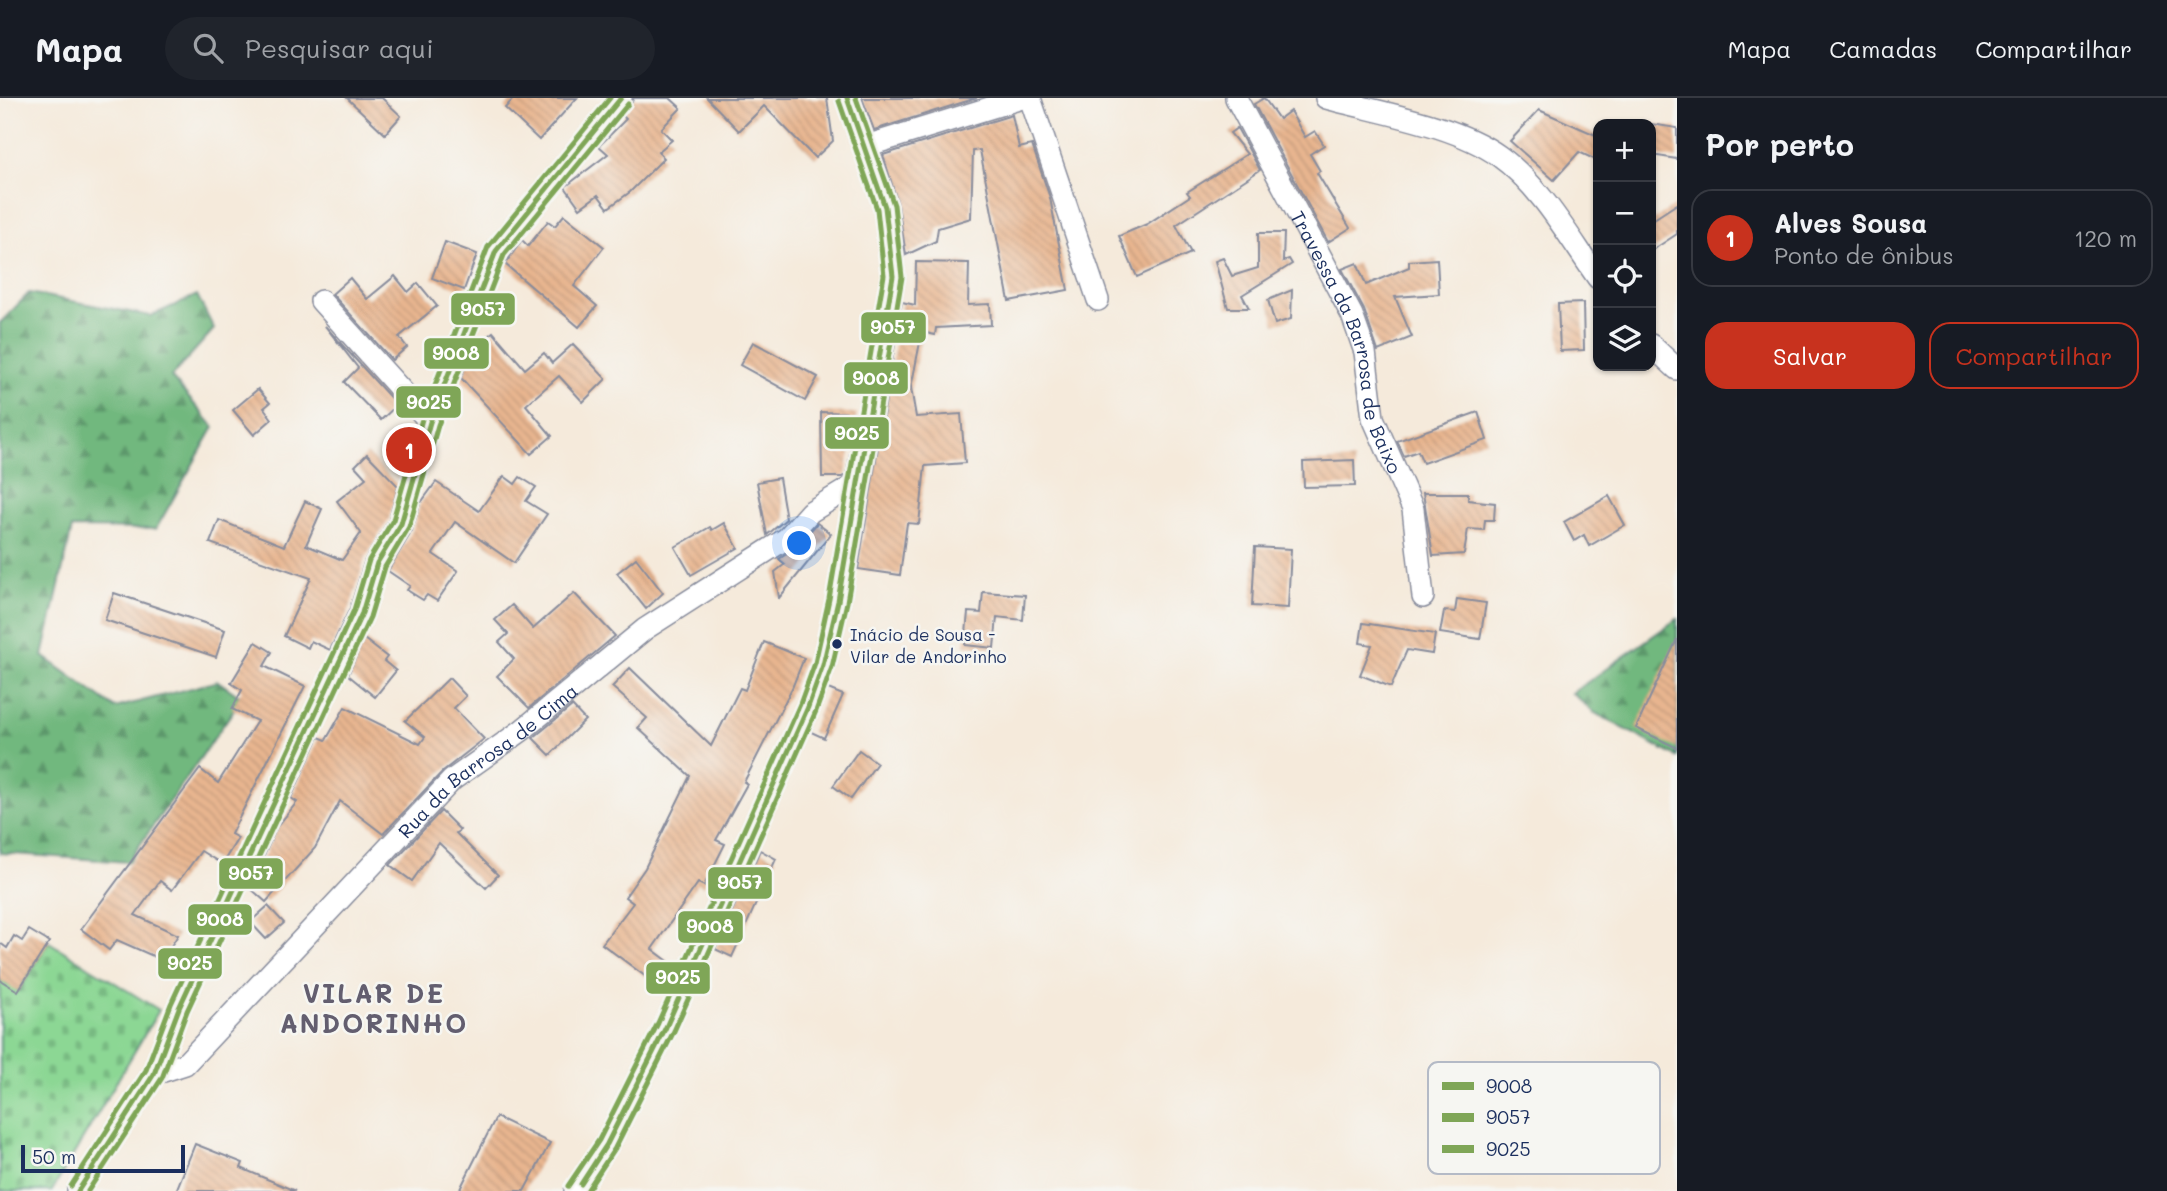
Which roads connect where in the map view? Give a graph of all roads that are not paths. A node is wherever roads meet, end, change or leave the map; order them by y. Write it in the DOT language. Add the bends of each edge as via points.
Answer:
graph roads {
  1 [pos="621,98"];
  2 [pos="847,98"];
  3 [pos="1022,98"];
  4 [pos="1030,98"];
  5 [pos="1236,98"];
  6 [pos="1326,98"];
  7 [pos="866,146"];
  8 [pos="1593,271"];
  9 [pos="1098,300"];
  10 [pos="321,301"];
  11 [pos="1656,350"];
  12 [pos="1677,369"];
  13 [pos="430,422"];
  14 [pos="856,484"];
  15 [pos="1423,597"];
  16 [pos="154,1074"];
  17 [pos="580,1189"];
  18 [pos="78,1191"];
  1 -- 13 [label="street" via="496,251"];
  2 -- 7 [label="street"];
  3 -- 7 [label="street"];
  4 -- 9 [label="street"];
  5 -- 15 [label="street, Travessa da Barrosa de Baixo" via="1355,324 1365,352 1373,418 1413,509"];
  6 -- 8 [label="street" via="1445,131 1500,157 1539,197"];
  7 -- 14 [label="street" via="886,198 894,267"];
  10 -- 13 [label="street"];
  11 -- 12 [label="street"];
  13 -- 16 [label="street" via="401,524 377,563 362,613 179,1008"];
  14 -- 16 [label="street, Rua da Barrosa de Cima" via="810,512 787,538 645,629 521,731 452,780 185,1064"];
  14 -- 17 [label="street" via="832,634 808,707 666,1027"];
  16 -- 18 [label="street"];
}
